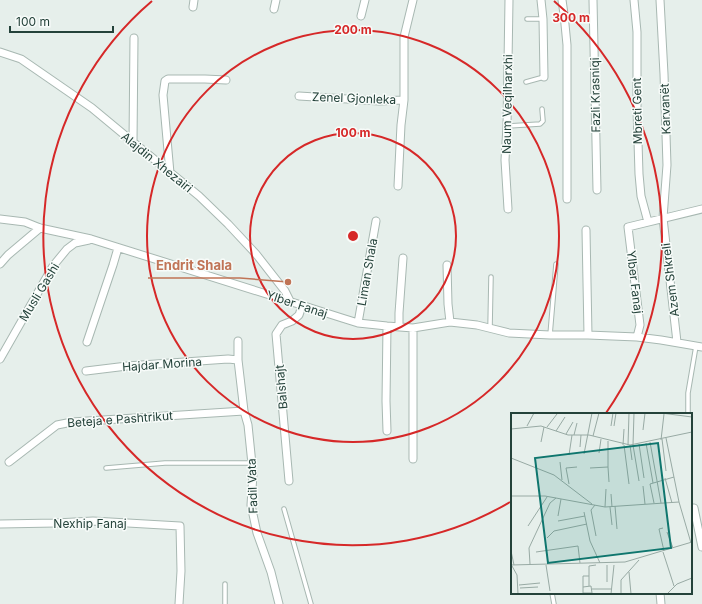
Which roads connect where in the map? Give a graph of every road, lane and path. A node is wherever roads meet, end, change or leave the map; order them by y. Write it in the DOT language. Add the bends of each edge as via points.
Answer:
graph roads {
  1 [pos="276,0"];
  2 [pos="365,0"];
  3 [pos="413,0"];
  4 [pos="509,0"];
  5 [pos="541,0"];
  6 [pos="562,0"];
  7 [pos="592,0"];
  8 [pos="634,0"];
  9 [pos="660,0"];
  10 [pos="274,9"];
  11 [pos="361,16"];
  12 [pos="527,19"];
  13 [pos="543,19"];
  14 [pos="134,38"];
  15 [pos="0,52"];
  16 [pos="544,78"];
  17 [pos="226,80"];
  18 [pos="526,82"];
  19 [pos="299,96"];
  20 [pos="404,100"];
  21 [pos="542,109"];
  22 [pos="508,126"];
  23 [pos="133,142"];
  24 [pos="170,173"];
  25 [pos="398,186"];
  26 [pos="597,190"];
  27 [pos="567,199"];
  28 [pos="508,209"];
  29 [pos="702,209"];
  30 [pos="663,218"];
  31 [pos="0,219"];
  32 [pos="376,222"];
  33 [pos="648,222"];
  34 [pos="40,228"];
  35 [pos="586,230"];
  36 [pos="91,239"];
  37 [pos="118,248"];
  38 [pos="404,258"];
  39 [pos="0,264"];
  40 [pos="556,264"];
  41 [pos="447,265"];
  42 [pos="490,277"];
  43 [pos="290,301"];
  44 [pos="302,306"];
  45 [pos="358,322"];
  46 [pos="450,322"];
  47 [pos="387,326"];
  48 [pos="399,327"];
  49 [pos="413,328"];
  50 [pos="490,328"];
  51 [pos="550,335"];
  52 [pos="588,335"];
  53 [pos="638,337"];
  54 [pos="238,341"];
  55 [pos="86,342"];
  56 [pos="677,342"];
  57 [pos="699,346"];
  58 [pos="0,359"];
  59 [pos="238,360"];
  60 [pos="86,371"];
  61 [pos="244,411"];
  62 [pos="688,413"];
  63 [pos="387,432"];
  64 [pos="414,459"];
  65 [pos="9,462"];
  66 [pos="252,463"];
  67 [pos="106,468"];
  68 [pos="289,481"];
  69 [pos="284,508"];
  70 [pos="694,508"];
  71 [pos="0,524"];
  72 [pos="702,547"];
  73 [pos="225,584"];
  74 [pos="552,594"];
  75 [pos="660,594"];
  76 [pos="179,604"];
  77 [pos="225,604"];
  78 [pos="279,604"];
  79 [pos="311,604"];
  80 [pos="554,604"];
  81 [pos="661,604"];
  1 -- 10 [label="street"];
  2 -- 11 [label="street"];
  3 -- 20 [label="street, Zenel Gjonleka" via="404,37"];
  4 -- 22 [label="street, Naum Veqilharxhi"];
  5 -- 13 [label="street"];
  6 -- 27 [label="street" via="567,46"];
  7 -- 26 [label="street, Fazli Krasniqi"];
  8 -- 33 [label="street, Mbreti Gent" via="637,32 639,174 641,196"];
  9 -- 30 [label="street, Karvanët" via="667,165"];
  12 -- 13 [label="lane"];
  13 -- 16 [label="street"];
  14 -- 23 [label="street"];
  15 -- 23 [label="street, Alajdin Xhezairi" via="21,59 92,108"];
  16 -- 18 [label="lane"];
  17 -- 24 [label="street" via="165,81 163,95"];
  19 -- 20 [label="street, Zenel Gjonleka"];
  20 -- 25 [label="street"];
  21 -- 22 [label="lane" via="543,121 540,124"];
  22 -- 28 [label="street, Naum Veqilharxhi"];
  23 -- 24 [label="street, Alajdin Xhezairi"];
  24 -- 43 [label="street, Alajdin Xhezairi" via="228,224 256,254"];
  29 -- 30 [label="street"];
  30 -- 33 [label="street"];
  30 -- 56 [label="street, Azem Shkreli"];
  31 -- 34 [label="street, Ylber Fanaj" via="25,222"];
  32 -- 45 [label="street, Liman Shala"];
  33 -- 53 [label="street, Ylber Fanaj" via="628,227 640,325"];
  34 -- 36 [label="street, Ylber Fanaj"];
  34 -- 39 [label="street" via="8,254"];
  35 -- 52 [label="street"];
  36 -- 37 [label="street, Ylber Fanaj"];
  36 -- 58 [label="street, Musli Gashi" via="75,243 59,258"];
  37 -- 43 [label="street, Ylber Fanaj"];
  37 -- 55 [label="street"];
  38 -- 48 [label="street"];
  40 -- 51 [label="lane"];
  41 -- 46 [label="street"];
  42 -- 50 [label="lane"];
  43 -- 44 [label="street, Ylber Fanaj"];
  44 -- 45 [label="street, Ylber Fanaj"];
  44 -- 68 [label="street, Balshajt" via="299,315 282,325 276,334"];
  45 -- 47 [label="street, Ylber Fanaj"];
  46 -- 49 [label="street, Ylber Fanaj"];
  46 -- 50 [label="street, Ylber Fanaj"];
  47 -- 48 [label="street, Ylber Fanaj"];
  47 -- 63 [label="street"];
  48 -- 49 [label="street, Ylber Fanaj"];
  49 -- 64 [label="street"];
  50 -- 51 [label="street, Ylber Fanaj" via="509,333"];
  51 -- 52 [label="street, Ylber Fanaj"];
  52 -- 53 [label="street, Ylber Fanaj"];
  53 -- 56 [label="street, Ylber Fanaj"];
  54 -- 59 [label="street, Fadil Vata"];
  56 -- 57 [label="street, Ylber Fanaj"];
  57 -- 62 [label="lane" via="688,393"];
  59 -- 60 [label="street, Hajdar Morina" via="127,366"];
  59 -- 61 [label="street, Fadil Vata"];
  61 -- 65 [label="street, Beteja e Pashtrikut" via="57,425"];
  61 -- 66 [label="street, Fadil Vata"];
  66 -- 67 [label="lane" via="165,463"];
  66 -- 78 [label="street, Fadil Vata" via="251,505"];
  69 -- 79 [label="lane"];
  70 -- 72 [label="street"];
  71 -- 76 [label="street, Nexhip Fanaj" via="93,521 180,526"];
  73 -- 77 [label="lane"];
  74 -- 80 [label="lane"];
  75 -- 81 [label="street"];
}
